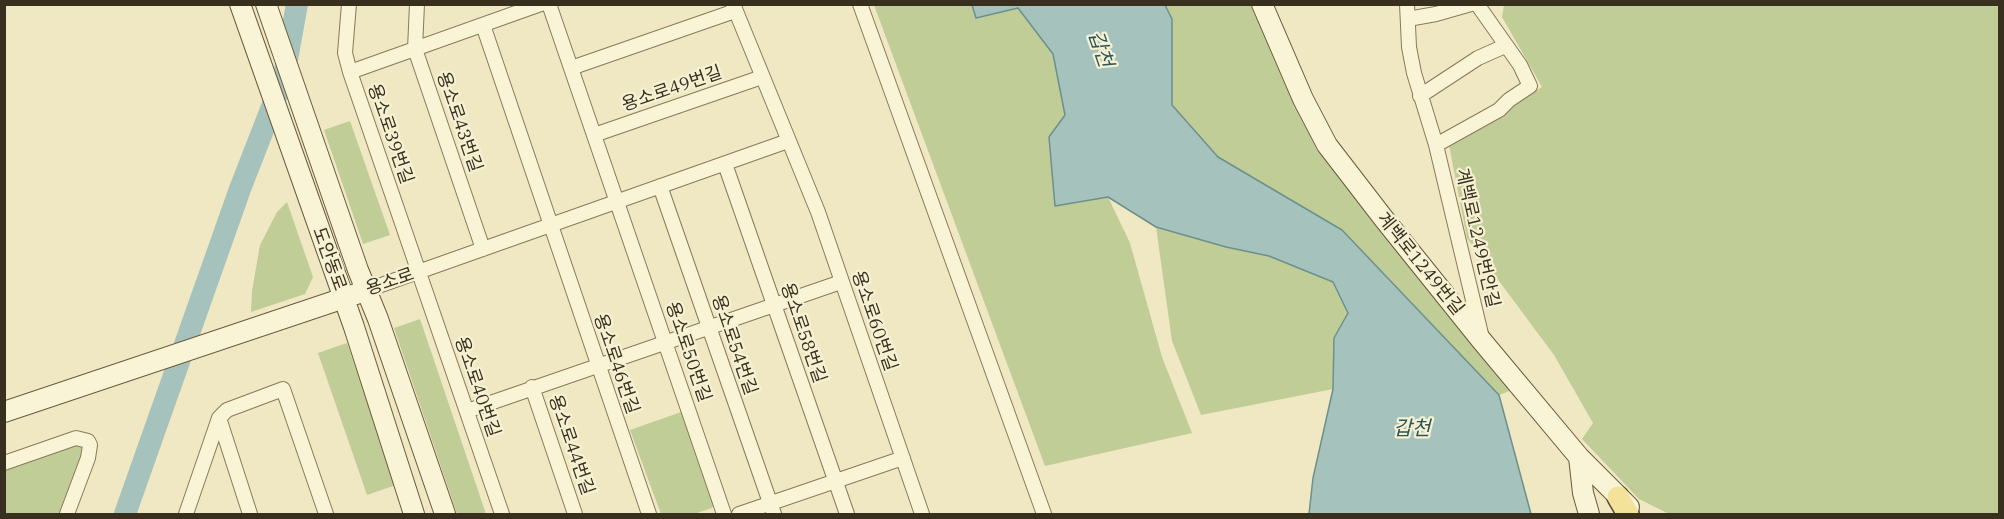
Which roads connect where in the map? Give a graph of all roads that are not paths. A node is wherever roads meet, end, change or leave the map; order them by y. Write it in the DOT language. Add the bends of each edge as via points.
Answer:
graph roads {
  1 [pos="240,4"];
  2 [pos="266,4"];
  3 [pos="349,4"];
  4 [pos="417,4"];
  5 [pos="541,4"];
  6 [pos="549,4"];
  7 [pos="860,4"];
  8 [pos="1262,4"];
  9 [pos="1407,4"];
  10 [pos="1471,4"];
  11 [pos="1477,4"];
  12 [pos="734,8"];
  13 [pos="1408,19"];
  14 [pos="483,25"];
  15 [pos="1505,46"];
  16 [pos="415,49"];
  17 [pos="571,68"];
  18 [pos="350,72"];
  19 [pos="762,77"];
  20 [pos="1420,96"];
  21 [pos="594,135"];
  22 [pos="788,141"];
  23 [pos="1436,145"];
  24 [pos="725,164"];
  25 [pos="660,186"];
  26 [pos="617,202"];
  27 [pos="550,226"];
  28 [pos="483,249"];
  29 [pos="419,272"];
  30 [pos="841,282"];
  31 [pos="367,290"];
  32 [pos="344,298"];
  33 [pos="774,305"];
  34 [pos="709,327"];
  35 [pos="1482,340"];
  36 [pos="665,342"];
  37 [pos="597,365"];
  38 [pos="532,387"];
  39 [pos="466,411"];
  40 [pos="4,412"];
  41 [pos="219,418"];
  42 [pos="1579,457"];
  43 [pos="903,458"];
  44 [pos="4,463"];
  45 [pos="835,482"];
  46 [pos="1623,506"];
  47 [pos="409,509"];
  48 [pos="772,509"];
  49 [pos="67,514"];
  50 [pos="186,514"];
  51 [pos="250,514"];
  52 [pos="326,514"];
  53 [pos="445,514"];
  54 [pos="502,514"];
  55 [pos="575,514"];
  56 [pos="649,514"];
  57 [pos="724,514"];
  58 [pos="739,514"];
  59 [pos="847,514"];
  60 [pos="922,514"];
  61 [pos="1044,514"];
  62 [pos="1588,514"];
  63 [pos="1638,514"];
  1 -- 32 [label="street, 도안동로"];
  2 -- 31 [label="street, 도안동로"];
  3 -- 18 [label="street, 용소로39번길" via="345,53"];
  4 -- 16 [label="street, 용소로43번길"];
  5 -- 14 [label="street"];
  6 -- 17 [label="street"];
  7 -- 61 [label="street"];
  8 -- 35 [label="street, 계백로1249번길" via="1327,145"];
  9 -- 13 [label="street, 계백로1249번안길"];
  10 -- 13 [label="street"];
  11 -- 15 [label="street"];
  12 -- 17 [label="street"];
  12 -- 19 [label="street"];
  13 -- 20 [label="street, 계백로1249번안길" via="1409,47"];
  14 -- 16 [label="street"];
  14 -- 27 [label="street"];
  15 -- 20 [label="street" via="1478,58"];
  15 -- 23 [label="street" via="1530,86 1499,110"];
  16 -- 18 [label="street"];
  16 -- 28 [label="street, 용소로43번길"];
  17 -- 21 [label="street"];
  18 -- 29 [label="street, 용소로39번길"];
  19 -- 21 [label="street, 용소로49번길"];
  19 -- 22 [label="street"];
  20 -- 23 [label="street, 계백로1249번안길"];
  21 -- 26 [label="street"];
  22 -- 24 [label="street, 용소로"];
  22 -- 30 [label="street, 용소로60번길" via="818,212"];
  23 -- 35 [label="street, 계백로1249번안길"];
  24 -- 25 [label="street, 용소로"];
  24 -- 33 [label="street, 용소로58번길"];
  25 -- 26 [label="street, 용소로"];
  25 -- 34 [label="street, 용소로54번길"];
  26 -- 27 [label="street, 용소로"];
  26 -- 36 [label="street, 용소로50번길"];
  27 -- 28 [label="street, 용소로"];
  27 -- 37 [label="street, 용소로46번길"];
  28 -- 29 [label="street, 용소로"];
  29 -- 31 [label="street, 용소로"];
  29 -- 39 [label="street, 용소로40번길"];
  30 -- 33 [label="street"];
  30 -- 43 [label="street, 용소로60번길"];
  31 -- 32 [label="street, 용소로"];
  31 -- 53 [label="street, 도안동로"];
  32 -- 40 [label="street, 용소로"];
  32 -- 47 [label="street, 도안동로"];
  33 -- 34 [label="street"];
  33 -- 45 [label="street, 용소로58번길"];
  34 -- 36 [label="street"];
  34 -- 48 [label="street, 용소로54번길"];
  35 -- 42 [label="street, 계백로1249번길"];
  36 -- 37 [label="street"];
  36 -- 57 [label="street, 용소로50번길"];
  37 -- 38 [label="street"];
  37 -- 56 [label="street, 용소로46번길"];
  38 -- 39 [label="street"];
  38 -- 55 [label="street, 용소로44번길"];
  39 -- 54 [label="street, 용소로40번길"];
  41 -- 50 [label="street"];
  41 -- 51 [label="street"];
  41 -- 52 [label="street" via="227,410 284,389"];
  42 -- 46 [label="street, 계백로1249번길"];
  42 -- 62 [label="street"];
  43 -- 45 [label="street"];
  43 -- 60 [label="street, 용소로60번길"];
  44 -- 49 [label="street" via="76,438 88,441 90,451"];
  45 -- 48 [label="street"];
  45 -- 59 [label="street, 용소로58번길"];
  46 -- 63 [label="street, 계백로1249번길"];
  48 -- 58 [label="street"];
}
